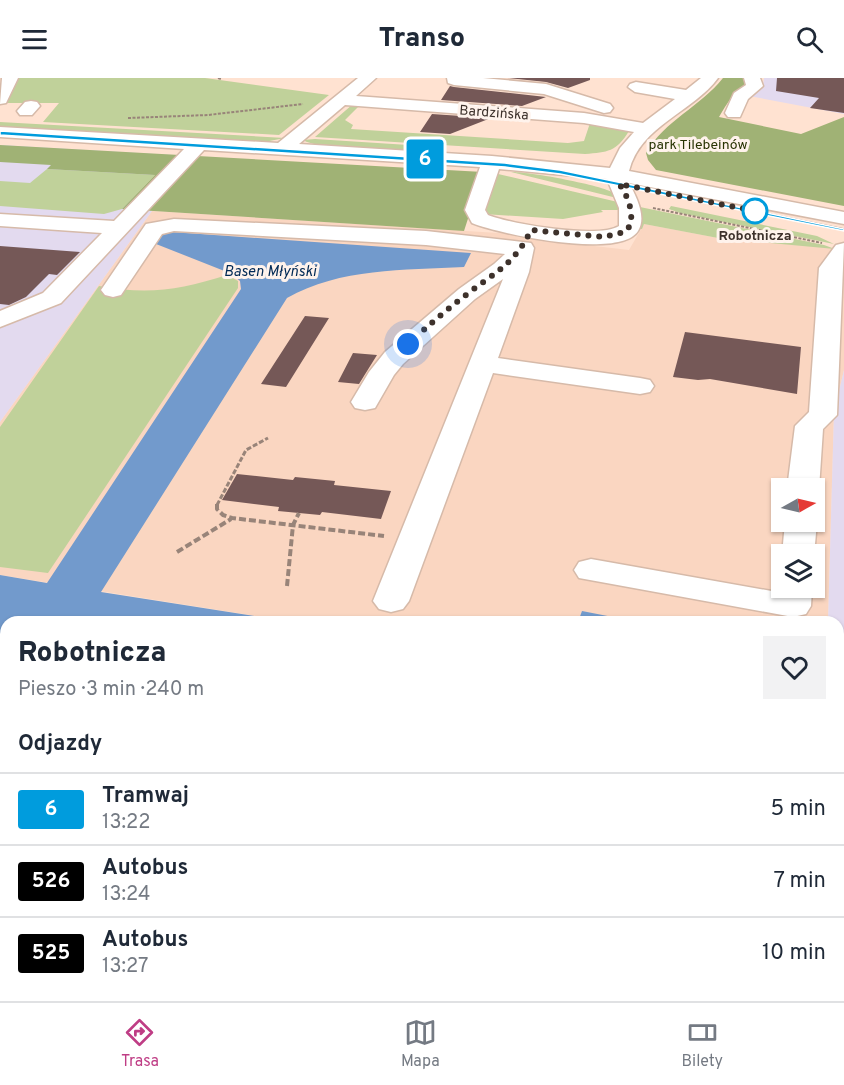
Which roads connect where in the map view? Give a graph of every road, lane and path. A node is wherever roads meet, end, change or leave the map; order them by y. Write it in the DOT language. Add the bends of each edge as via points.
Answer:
graph roads {
  1 [pos="10,78"];
  2 [pos="710,78"];
  3 [pos="752,78"];
  4 [pos="454,80"];
  5 [pos="362,83"];
  6 [pos="636,87"];
  7 [pos="690,96"];
  8 [pos="0,99"];
  9 [pos="339,100"];
  10 [pos="314,103"];
  11 [pos="576,103"];
  12 [pos="34,110"];
  13 [pos="0,111"];
  14 [pos="734,113"];
  15 [pos="662,117"];
  16 [pos="121,119"];
  17 [pos="0,132"];
  18 [pos="643,134"];
  19 [pos="199,144"];
  20 [pos="282,149"];
  21 [pos="492,162"];
  22 [pos="621,177"];
  23 [pos="658,209"];
  24 [pos="844,218"];
  25 [pos="0,220"];
  26 [pos="119,228"];
  27 [pos="844,229"];
  28 [pos="527,239"];
  29 [pos="839,243"];
  30 [pos="113,290"];
  31 [pos="0,320"];
  32 [pos="483,364"];
  33 [pos="640,386"];
  34 [pos="365,402"];
  35 [pos="268,438"];
  36 [pos="804,478"];
  37 [pos="299,513"];
  38 [pos="232,518"];
  39 [pos="293,525"];
  40 [pos="415,540"];
  41 [pos="177,552"];
  42 [pos="591,570"];
  43 [pos="286,586"];
  44 [pos="794,598"];
  45 [pos="391,601"];
  1 -- 8 [label="street"];
  2 -- 7 [label="street"];
  3 -- 14 [label="street" via="755,86 740,97"];
  4 -- 11 [label="street" via="546,89"];
  5 -- 9 [label="street"];
  5 -- 11 [label="street"];
  6 -- 7 [label="street"];
  7 -- 15 [label="street"];
  9 -- 18 [label="street, Bardzińska" via="588,119"];
  9 -- 20 [label="street"];
  10 -- 16 [label="path"];
  11 -- 15 [label="street"];
  12 -- 13 [label="street"];
  15 -- 18 [label="street"];
  17 -- 19 [label="street"];
  18 -- 21 [label="street" via="623,152 592,160"];
  18 -- 22 [label="street" via="624,156"];
  19 -- 20 [label="street"];
  19 -- 26 [label="street"];
  20 -- 21 [label="street"];
  21 -- 22 [label="street"];
  21 -- 28 [label="street" via="477,216"];
  22 -- 24 [label="street" via="644,175"];
  22 -- 27 [label="street"];
  22 -- 28 [label="street" via="629,205 629,229 619,235"];
  22 -- 29 [label="street" via="675,203"];
  23 -- 29 [label="path"];
  25 -- 26 [label="street"];
  26 -- 31 [label="street" via="52,298"];
  28 -- 30 [label="street" via="426,238 174,225 154,230"];
  28 -- 32 [label="street"];
  28 -- 34 [label="street" via="502,269 394,358"];
  29 -- 36 [label="street" via="831,268 823,415 809,426"];
  32 -- 33 [label="street"];
  32 -- 40 [label="street"];
  35 -- 38 [label="path" via="246,450 217,502 217,509"];
  37 -- 39 [label="path"];
  38 -- 39 [label="path"];
  38 -- 41 [label="path"];
  39 -- 40 [label="path"];
  39 -- 43 [label="path"];
  40 -- 45 [label="street"];
  42 -- 44 [label="street" via="793,606"];
}
